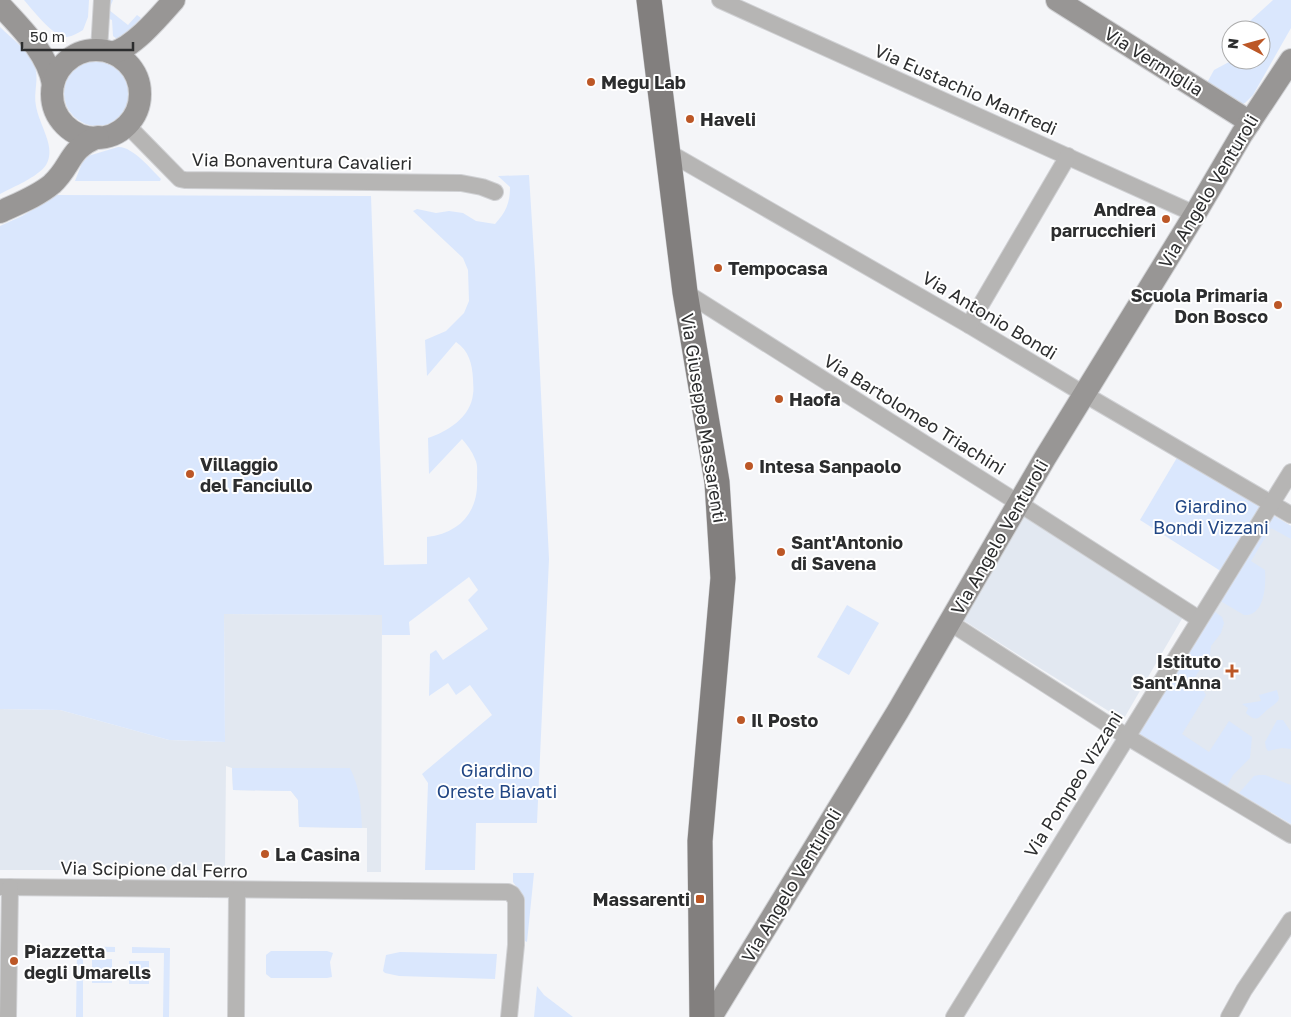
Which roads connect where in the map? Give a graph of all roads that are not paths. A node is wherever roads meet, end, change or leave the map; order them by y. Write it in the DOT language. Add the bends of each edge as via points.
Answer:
graph roads {
  1 [pos="102,0"];
  2 [pos="174,0"];
  3 [pos="650,0"];
  4 [pos="720,0"];
  5 [pos="1057,0"];
  6 [pos="0,5"];
  7 [pos="156,20"];
  8 [pos="17,23"];
  9 [pos="106,51"];
  10 [pos="76,54"];
  11 [pos="1291,60"];
  12 [pos="134,72"];
  13 [pos="53,84"];
  14 [pos="62,122"];
  15 [pos="1250,122"];
  16 [pos="128,126"];
  17 [pos="98,137"];
  18 [pos="668,152"];
  19 [pos="1068,156"];
  20 [pos="64,168"];
  21 [pos="495,192"];
  22 [pos="0,212"];
  23 [pos="1195,214"];
  24 [pos="685,292"];
  25 [pos="969,325"];
  26 [pos="1084,394"];
  27 [pos="1291,472"];
  28 [pos="1019,503"];
  29 [pos="1272,504"];
  30 [pos="1291,515"];
  31 [pos="1199,619"];
  32 [pos="949,622"];
  33 [pos="1126,736"];
  34 [pos="1291,835"];
  35 [pos="5,887"];
  36 [pos="237,890"];
  37 [pos="1291,920"];
  38 [pos="8,1017"];
  39 [pos="236,1017"];
  40 [pos="509,1017"];
  41 [pos="702,1017"];
  42 [pos="711,1017"];
  43 [pos="954,1017"];
  44 [pos="1229,1017"];
  1 -- 9 [label="street"];
  2 -- 7 [label="street"];
  3 -- 18 [label="main road, Via Giuseppe Massarenti"];
  4 -- 19 [label="street, Via Eustachio Manfredi"];
  5 -- 15 [label="street, Via Vermiglia"];
  6 -- 8 [label="street"];
  7 -- 9 [label="street" via="127,47"];
  7 -- 12 [label="street"];
  8 -- 10 [label="street" via="56,50"];
  8 -- 13 [label="street" via="47,64"];
  9 -- 10 [label="street"];
  9 -- 12 [label="street" via="122,58"];
  10 -- 13 [label="street" via="64,63"];
  11 -- 15 [label="street, Via Angelo Venturoli"];
  12 -- 16 [label="street" via="140,86 140,101"];
  13 -- 14 [label="street" via="53,103"];
  14 -- 17 [label="street" via="76,132"];
  14 -- 20 [label="street" via="67,136"];
  15 -- 23 [label="street, Via Angelo Venturoli"];
  16 -- 17 [label="street"];
  16 -- 21 [label="street, Via Bonaventura Cavalieri" via="185,180 461,183"];
  17 -- 20 [label="street" via="83,144"];
  18 -- 24 [label="main road, Via Giuseppe Massarenti"];
  18 -- 25 [label="street, Via Antonio Bondi"];
  19 -- 23 [label="street, Via Eustachio Manfredi"];
  19 -- 25 [label="street"];
  20 -- 22 [label="street" via="50,185"];
  23 -- 26 [label="street, Via Angelo Venturoli"];
  24 -- 28 [label="street, Via Bartolomeo Triachini"];
  24 -- 41 [label="main road, Via Giuseppe Massarenti" via="717,482 724,578 700,841"];
  25 -- 26 [label="street, Via Antonio Bondi"];
  26 -- 28 [label="street, Via Angelo Venturoli"];
  26 -- 29 [label="street, Via Antonio Bondi"];
  27 -- 29 [label="street, Via Pompeo Vizzani"];
  28 -- 31 [label="street, Via Bartolomeo Triachini"];
  28 -- 32 [label="street, Via Angelo Venturoli"];
  29 -- 30 [label="street, Via Antonio Bondi"];
  29 -- 31 [label="street, Via Pompeo Vizzani"];
  31 -- 33 [label="street, Via Pompeo Vizzani"];
  32 -- 33 [label="street"];
  32 -- 42 [label="street, Via Angelo Venturoli"];
  33 -- 34 [label="street"];
  33 -- 43 [label="street, Via Pompeo Vizzani"];
  35 -- 36 [label="street, Via Scipione dal Ferro"];
  35 -- 38 [label="street"];
  36 -- 39 [label="street"];
  36 -- 40 [label="street, Via Scipione dal Ferro" via="508,892 516,900 516,945"];
  37 -- 44 [label="street"];
}
